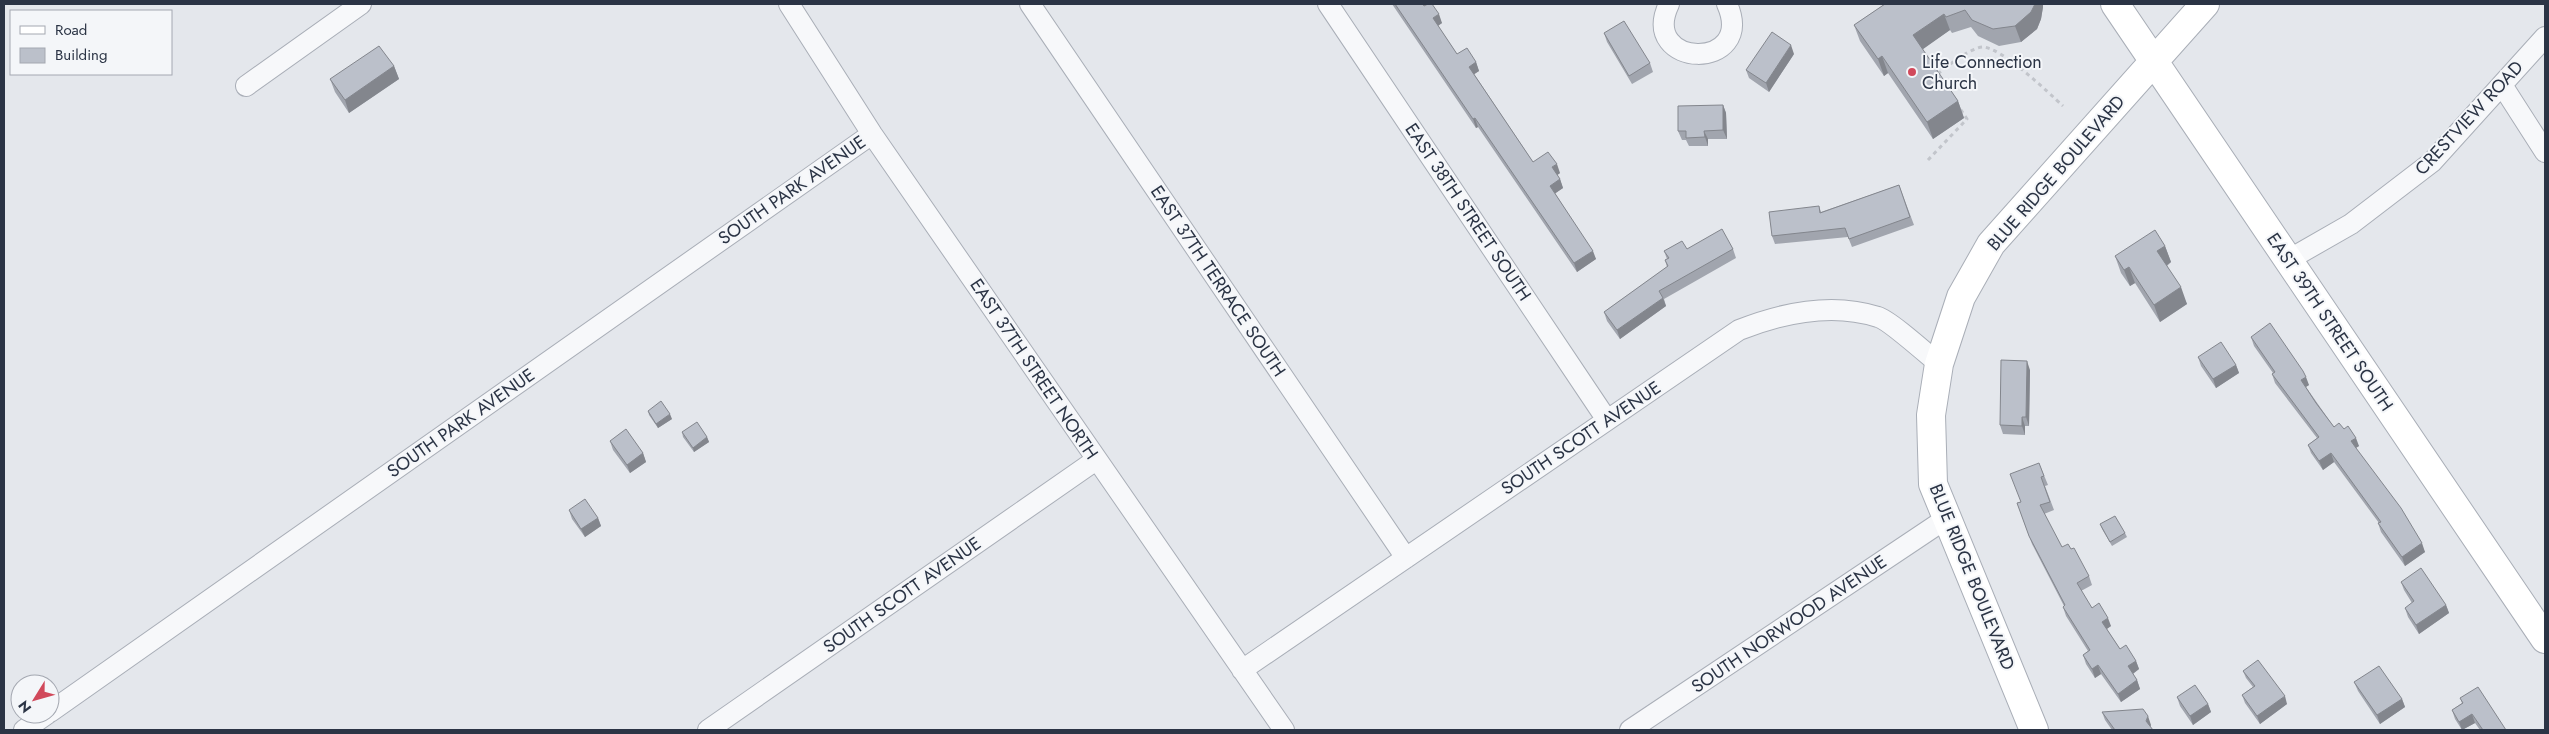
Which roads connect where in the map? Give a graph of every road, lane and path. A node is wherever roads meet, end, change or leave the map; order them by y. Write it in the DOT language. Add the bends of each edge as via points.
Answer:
graph roads {
  1 [pos="362,4"];
  2 [pos="790,4"];
  3 [pos="1030,4"];
  4 [pos="1328,4"];
  5 [pos="1669,4"];
  6 [pos="1727,4"];
  7 [pos="2115,4"];
  8 [pos="2205,4"];
  9 [pos="2545,37"];
  10 [pos="2153,62"];
  11 [pos="1942,82"];
  12 [pos="2502,85"];
  13 [pos="246,86"];
  14 [pos="1957,104"];
  15 [pos="2063,106"];
  16 [pos="872,134"];
  17 [pos="2545,152"];
  18 [pos="1928,160"];
  19 [pos="2288,260"];
  20 [pos="1939,364"];
  21 [pos="1607,420"];
  22 [pos="1096,460"];
  23 [pos="1947,518"];
  24 [pos="1406,558"];
  25 [pos="2545,639"];
  26 [pos="1242,670"];
  27 [pos="60,705"];
  28 [pos="708,730"];
  29 [pos="1284,730"];
  30 [pos="1630,730"];
  31 [pos="2034,730"];
  1 -- 13 [label="street"];
  2 -- 16 [label="street, EAST 37TH STREET NORTH"];
  3 -- 24 [label="street, EAST 37TH TERRACE SOUTH"];
  4 -- 21 [label="street, EAST 38TH STREET SOUTH"];
  5 -- 6 [label="street" via="1664,26 1669,39 1678,49 1690,55 1703,56 1721,47 1732,30"];
  7 -- 10 [label="street, EAST 39TH STREET SOUTH"];
  8 -- 10 [label="street, BLUE RIDGE BOULEVARD"];
  9 -- 12 [label="street, CRESTVIEW ROAD"];
  10 -- 19 [label="street, EAST 39TH STREET SOUTH"];
  10 -- 20 [label="street, BLUE RIDGE BOULEVARD" via="1991,244 1961,297"];
  11 -- 15 [label="path" via="1937,74 1969,52 1983,47 1997,52 2022,70"];
  12 -- 17 [label="street"];
  12 -- 19 [label="street, CRESTVIEW ROAD" via="2432,162 2409,182 2351,224"];
  14 -- 18 [label="path" via="1967,119"];
  16 -- 22 [label="street, EAST 37TH STREET NORTH"];
  16 -- 27 [label="street, SOUTH PARK AVENUE"];
  19 -- 25 [label="street, EAST 39TH STREET SOUTH"];
  20 -- 21 [label="street, SOUTH SCOTT AVENUE" via="1880,317 1839,310 1800,312 1769,318 1739,330"];
  20 -- 23 [label="street, BLUE RIDGE BOULEVARD" via="1931,415 1931,464 1933,484"];
  21 -- 24 [label="street, SOUTH SCOTT AVENUE"];
  22 -- 26 [label="street, EAST 37TH STREET NORTH"];
  22 -- 28 [label="street, SOUTH SCOTT AVENUE"];
  23 -- 30 [label="street, SOUTH NORWOOD AVENUE"];
  23 -- 31 [label="street, BLUE RIDGE BOULEVARD"];
  24 -- 26 [label="street, SOUTH SCOTT AVENUE"];
  26 -- 29 [label="street, EAST 37TH STREET NORTH"];
}
